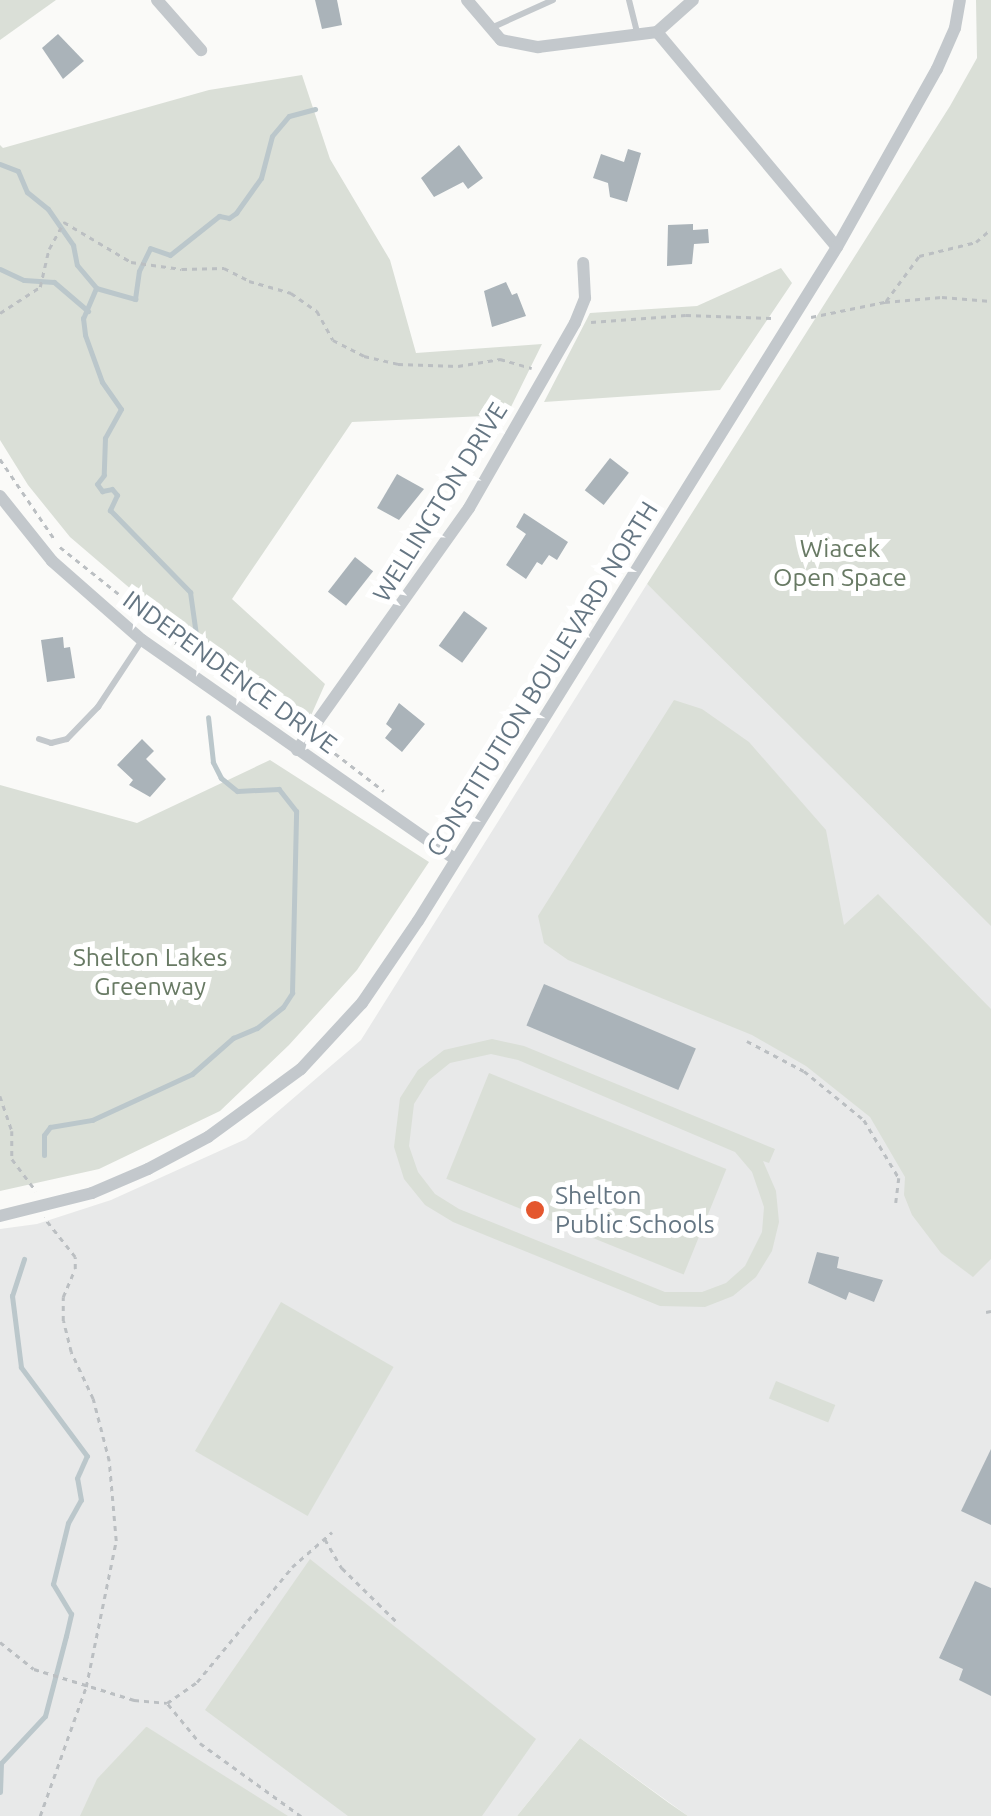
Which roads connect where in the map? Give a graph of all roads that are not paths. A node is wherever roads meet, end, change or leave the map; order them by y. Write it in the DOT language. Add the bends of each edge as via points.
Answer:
graph roads {
  1 [pos="157,0"];
  2 [pos="467,0"];
  3 [pos="553,0"];
  4 [pos="629,0"];
  5 [pos="693,0"];
  6 [pos="960,0"];
  7 [pos="491,28"];
  8 [pos="657,32"];
  9 [pos="636,33"];
  10 [pos="201,50"];
  11 [pos="837,247"];
  12 [pos="583,263"];
  13 [pos="0,496"];
  14 [pos="142,640"];
  15 [pos="39,739"];
  16 [pos="298,750"];
  17 [pos="456,860"];
  18 [pos="0,1216"];
  1 -- 10 [label="street"];
  2 -- 7 [label="street"];
  3 -- 7 [label="lane"];
  4 -- 9 [label="lane"];
  5 -- 8 [label="street"];
  6 -- 11 [label="street, CONSTITUTION BOULEVARD NORTH" via="936,68"];
  7 -- 9 [label="street" via="502,40 538,47"];
  8 -- 9 [label="street"];
  8 -- 11 [label="street"];
  11 -- 17 [label="street, CONSTITUTION BOULEVARD NORTH"];
  12 -- 16 [label="street, WELLINGTON DRIVE" via="585,298 575,323 469,508"];
  13 -- 14 [label="street, INDEPENDENCE DRIVE" via="52,561"];
  14 -- 15 [label="lane" via="98,708 66,739"];
  14 -- 16 [label="street, INDEPENDENCE DRIVE"];
  16 -- 17 [label="street, INDEPENDENCE DRIVE"];
  17 -- 18 [label="street, CONSTITUTION BOULEVARD NORTH" via="362,1002 270,1095 136,1175"];
}
